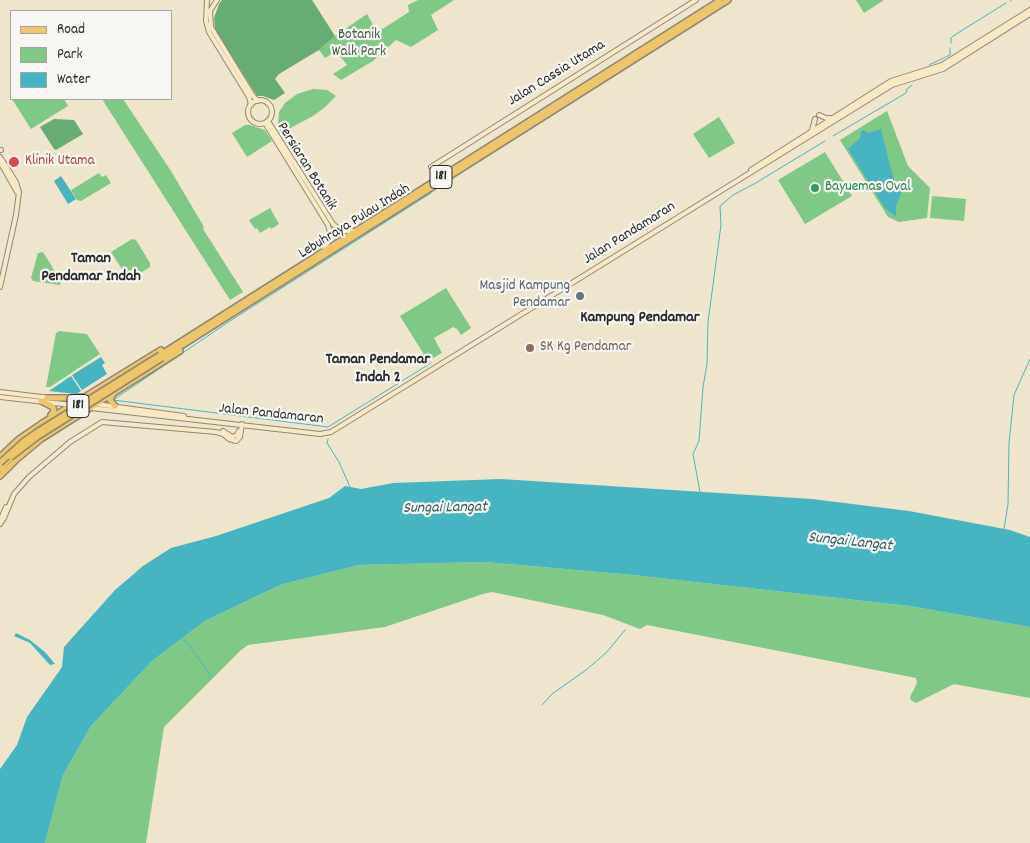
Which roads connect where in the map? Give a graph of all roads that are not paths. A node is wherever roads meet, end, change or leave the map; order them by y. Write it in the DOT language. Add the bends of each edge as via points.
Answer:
graph roads {
  1 [pos="207,0"];
  2 [pos="217,0"];
  3 [pos="696,0"];
  4 [pos="722,0"];
  5 [pos="728,0"];
  6 [pos="1030,10"];
  7 [pos="1030,14"];
  8 [pos="258,101"];
  9 [pos="251,105"];
  10 [pos="832,118"];
  11 [pos="267,122"];
  12 [pos="810,132"];
  13 [pos="0,157"];
  14 [pos="0,162"];
  15 [pos="431,167"];
  16 [pos="722,189"];
  17 [pos="19,197"];
  18 [pos="355,232"];
  19 [pos="324,250"];
  20 [pos="0,287"];
  21 [pos="200,332"];
  22 [pos="161,356"];
  23 [pos="117,377"];
  24 [pos="104,385"];
  25 [pos="123,388"];
  26 [pos="0,392"];
  27 [pos="93,392"];
  28 [pos="113,394"];
  29 [pos="0,397"];
  30 [pos="47,398"];
  31 [pos="41,401"];
  32 [pos="75,404"];
  33 [pos="93,405"];
  34 [pos="115,406"];
  35 [pos="74,418"];
  36 [pos="198,419"];
  37 [pos="41,424"];
  38 [pos="241,424"];
  39 [pos="0,457"];
  40 [pos="0,463"];
  41 [pos="0,469"];
  42 [pos="0,476"];
  43 [pos="0,522"];
  1 -- 9 [label="main road" via="209,32"];
  2 -- 8 [label="main road" via="210,11 211,27"];
  3 -- 15 [label="main road, Jalan Cassia Utama"];
  4 -- 18 [label="main road, Lebuhraya Pulau Indah / 181"];
  5 -- 21 [label="main road, Lebuhraya Pulau Indah / 181"];
  6 -- 10 [label="main road, Jalan Pandamaran" via="942,65 896,79"];
  7 -- 16 [label="main road, Jalan Pandamaran" via="943,68 892,85"];
  8 -- 9 [label="main road"];
  8 -- 11 [label="main road" via="265,101 272,108"];
  9 -- 11 [label="main road" via="248,114 251,119 259,124"];
  10 -- 12 [label="main road, Jalan Pandamaran"];
  10 -- 12 [label="main road" via="817,117"];
  11 -- 18 [label="main road" via="332,224 341,231"];
  11 -- 19 [label="main road, Persiaran Botanik" via="328,225 331,236"];
  12 -- 16 [label="main road, Jalan Pandamaran"];
  13 -- 17 [label="main road" via="16,182"];
  14 -- 17 [label="main road"];
  16 -- 38 [label="main road, Jalan Pandamaran" via="335,430 320,434"];
  17 -- 20 [label="main road"];
  18 -- 19 [label="main road, Lebuhraya Pulau Indah / 181"];
  19 -- 21 [label="main road, Lebuhraya Pulau Indah / 181"];
  21 -- 22 [label="main road, Lebuhraya Pulau Indah / 181"];
  21 -- 23 [label="main road"];
  21 -- 25 [label="main road" via="176,353"];
  22 -- 40 [label="main road, Lebuhraya Pulau Indah / 181, bridge" via="24,440"];
  22 -- 41 [label="main road, Lebuhraya Pulau Indah / 181, bridge" via="36,437"];
  23 -- 24 [label="main road"];
  23 -- 25 [label="main road" via="110,387 116,391"];
  24 -- 27 [label="main road"];
  24 -- 30 [label="main road" via="79,398"];
  25 -- 28 [label="main road"];
  26 -- 30 [label="main road, Jalan Pandamaran"];
  27 -- 32 [label="main road"];
  27 -- 33 [label="main road"];
  28 -- 33 [label="main road"];
  28 -- 34 [label="main road" via="110,400"];
  29 -- 31 [label="main road, Jalan Pandamaran"];
  30 -- 32 [label="main road, Jalan Pandamaran"];
  31 -- 32 [label="main road, Jalan Pandamaran"];
  31 -- 37 [label="main road" via="52,405 54,410"];
  32 -- 33 [label="main road, Jalan Pandamaran"];
  32 -- 35 [label="main road"];
  32 -- 37 [label="main road"];
  33 -- 34 [label="main road, Jalan Pandamaran"];
  33 -- 35 [label="main road"];
  33 -- 36 [label="main road, Jalan Pandamaran"];
  34 -- 36 [label="main road, Jalan Pandamaran"];
  35 -- 42 [label="main road" via="30,448"];
  36 -- 38 [label="main road, Jalan Pandamaran"];
  37 -- 39 [label="main road"];
  38 -- 43 [label="main road" via="238,434 229,436 221,430 100,423 70,442 24,482 11,498"];
}
